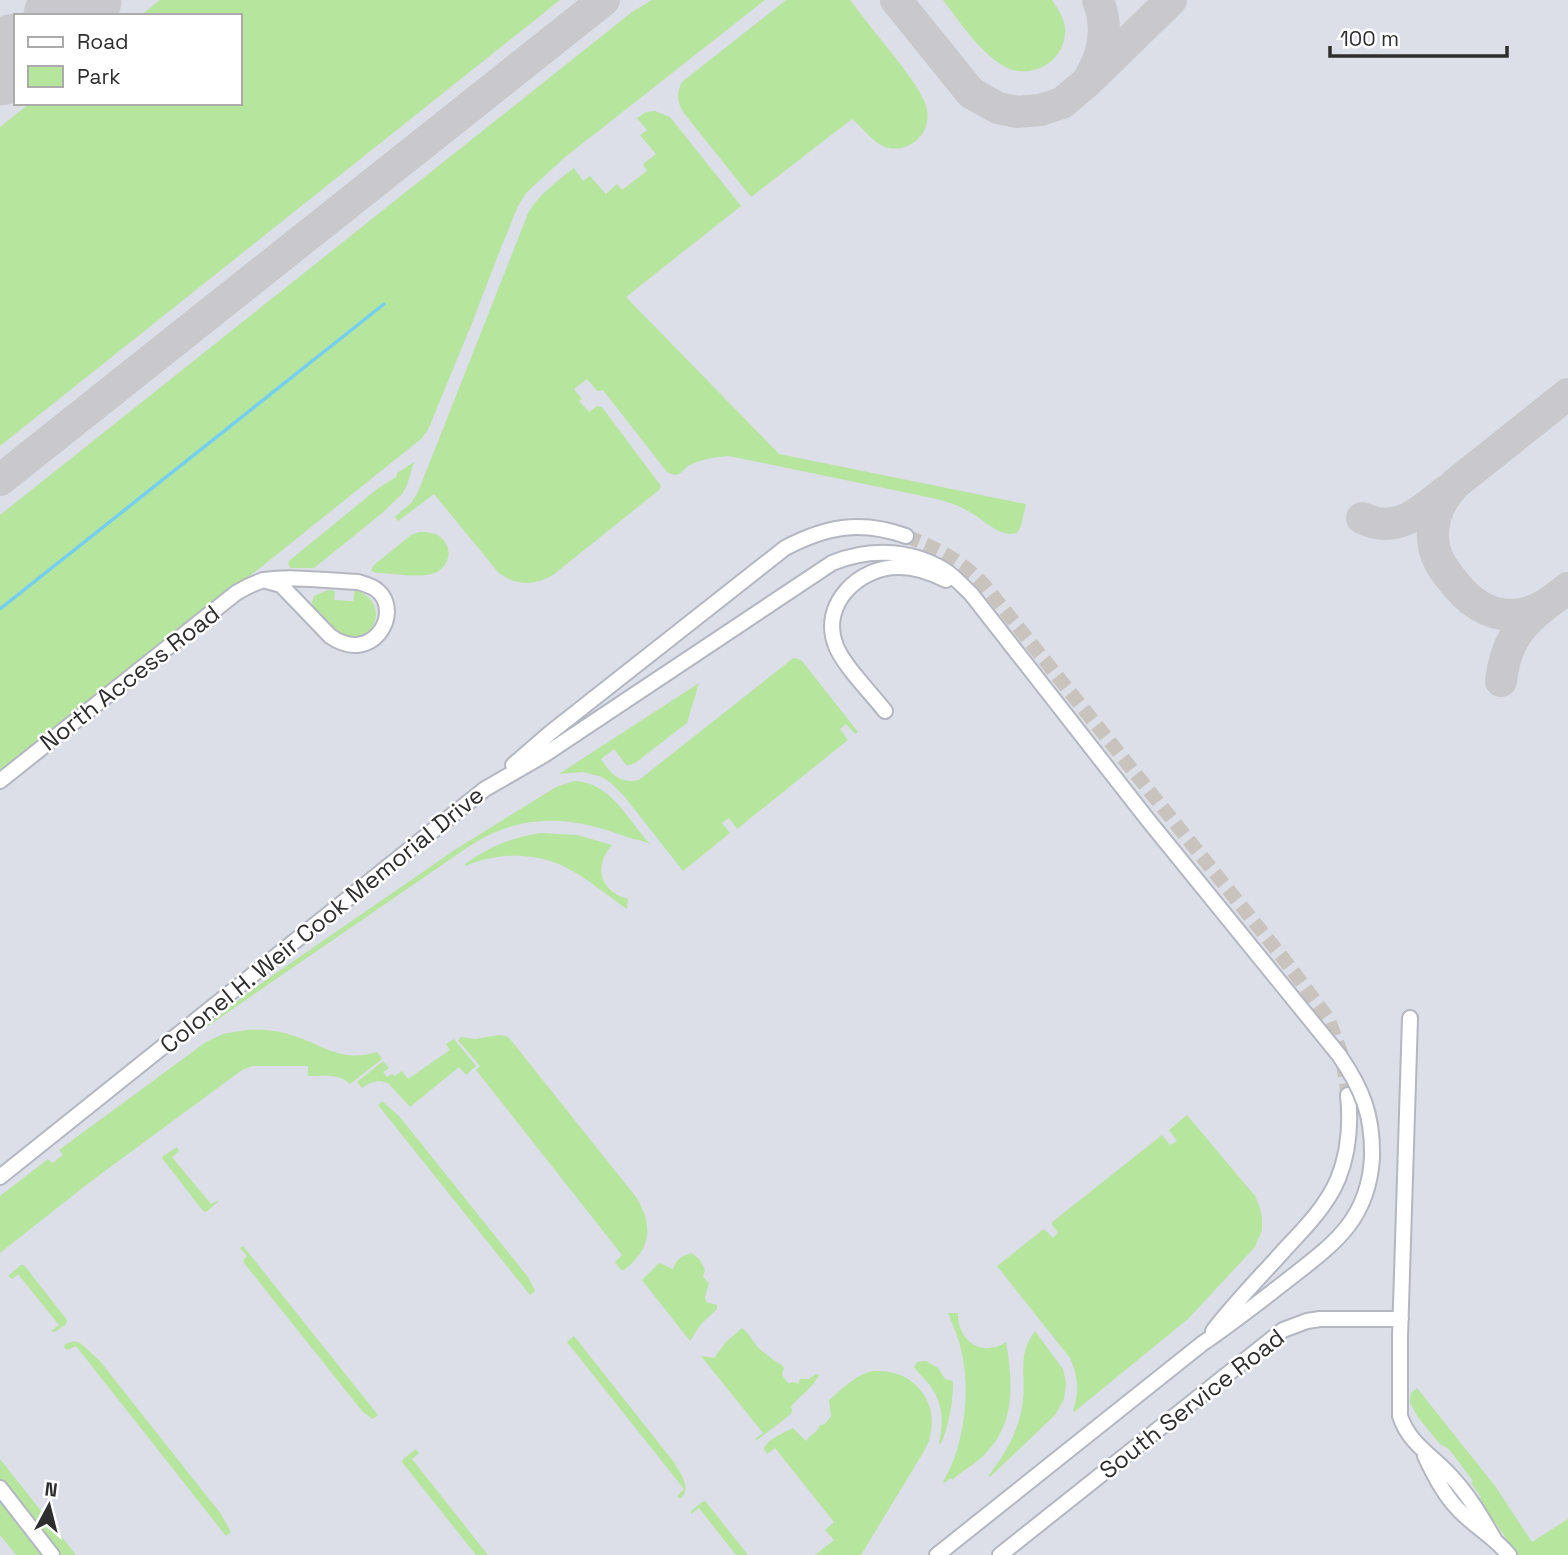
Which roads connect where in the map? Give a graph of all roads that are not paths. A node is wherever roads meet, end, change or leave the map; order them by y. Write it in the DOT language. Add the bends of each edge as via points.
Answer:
graph roads {
  1 [pos="906,536"];
  2 [pos="263,580"];
  3 [pos="972,595"];
  4 [pos="885,710"];
  5 [pos="0,781"];
  6 [pos="485,789"];
  7 [pos="1410,1018"];
  8 [pos="1349,1095"];
  9 [pos="0,1177"];
  10 [pos="1401,1319"];
  11 [pos="1203,1343"];
  12 [pos="0,1488"];
  13 [pos="52,1555"];
  14 [pos="937,1555"];
  15 [pos="1000,1555"];
  16 [pos="1509,1555"];
  1 -- 6 [label="street" via="877,528 843,527 785,548"];
  2 -- 2 [label="street, North Access Road" via="358,582 384,598 384,625 371,641 361,645 339,642 281,585"];
  2 -- 5 [label="street, North Access Road" via="236,593"];
  3 -- 4 [label="street" via="940,577 901,567 865,575 841,597 832,628 835,646"];
  3 -- 6 [label="street, Colonel H. Weir Cook Memorial Drive" via="929,562 877,552 841,560"];
  3 -- 11 [label="street, bridge" via="1345,1063 1367,1107 1371,1170 1365,1196 1351,1223 1332,1245"];
  6 -- 9 [label="street, Colonel H. Weir Cook Memorial Drive"];
  7 -- 10 [label="street"];
  8 -- 11 [label="street" via="1346,1153 1331,1193"];
  10 -- 15 [label="street, South Service Road" via="1307,1321 1283,1330"];
  10 -- 16 [label="street" via="1403,1426 1475,1504 1494,1539"];
  11 -- 14 [label="street"];
  12 -- 13 [label="street"];
}
